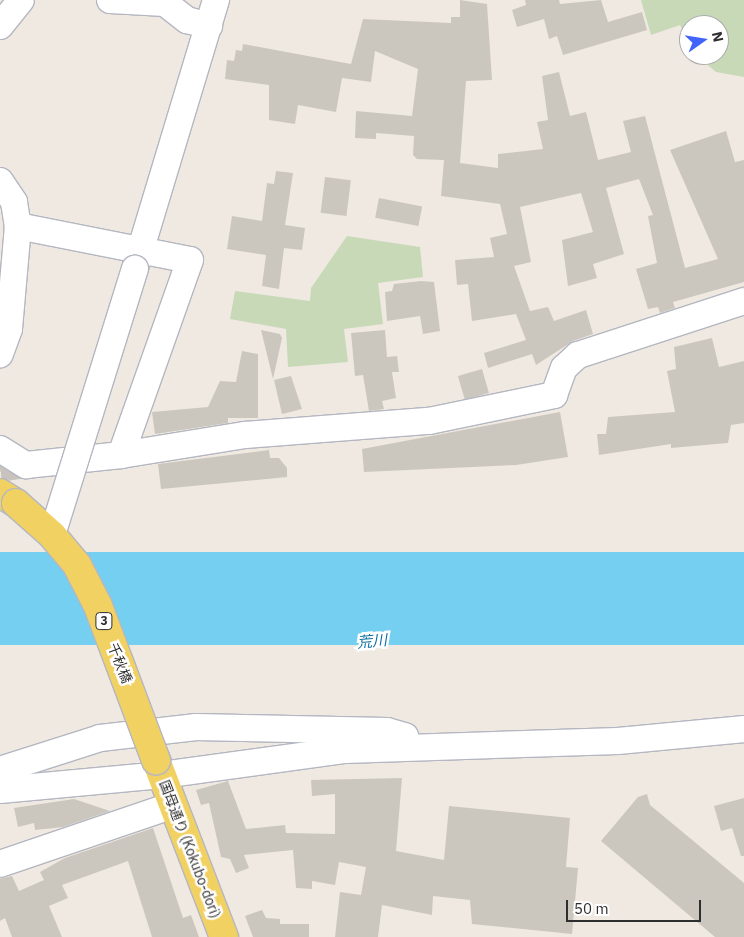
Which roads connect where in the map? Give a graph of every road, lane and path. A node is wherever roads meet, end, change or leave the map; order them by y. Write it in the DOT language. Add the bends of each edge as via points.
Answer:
graph roads {
  1 [pos="22,0"];
  2 [pos="110,0"];
  3 [pos="216,0"];
  4 [pos="194,15"];
  5 [pos="0,26"];
  6 [pos="0,181"];
  7 [pos="18,226"];
  8 [pos="138,258"];
  9 [pos="744,301"];
  10 [pos="0,354"];
  11 [pos="0,449"];
  12 [pos="121,455"];
  13 [pos="8,498"];
  14 [pos="52,535"];
  15 [pos="744,729"];
  16 [pos="443,746"];
  17 [pos="159,768"];
  18 [pos="0,770"];
  19 [pos="0,790"];
  20 [pos="173,805"];
  21 [pos="0,864"];
  22 [pos="224,937"];
  1 -- 5 [label="street"];
  2 -- 4 [label="street" via="165,3"];
  3 -- 4 [label="street"];
  4 -- 8 [label="street"];
  6 -- 7 [label="street" via="14,202"];
  7 -- 8 [label="street"];
  7 -- 10 [label="street" via="10,329"];
  8 -- 12 [label="street" via="190,260"];
  8 -- 14 [label="street, bridge"];
  9 -- 12 [label="street" via="578,355 564,368 554,396 429,421 245,435"];
  11 -- 12 [label="street" via="26,466"];
  13 -- 14 [label="main road, 千秋橋 / 3, bridge"];
  14 -- 17 [label="main road, 千秋橋 / 3, bridge" via="76,565 98,606"];
  15 -- 16 [label="street" via="618,741"];
  16 -- 17 [label="street" via="345,750"];
  16 -- 18 [label="street" via="386,731 196,727 100,738"];
  17 -- 19 [label="street"];
  17 -- 20 [label="main road, 国母通り (Kokubo-dori) / 3"];
  20 -- 21 [label="street"];
  20 -- 22 [label="main road, 国母通り (Kokubo-dori) / 3"];
}
